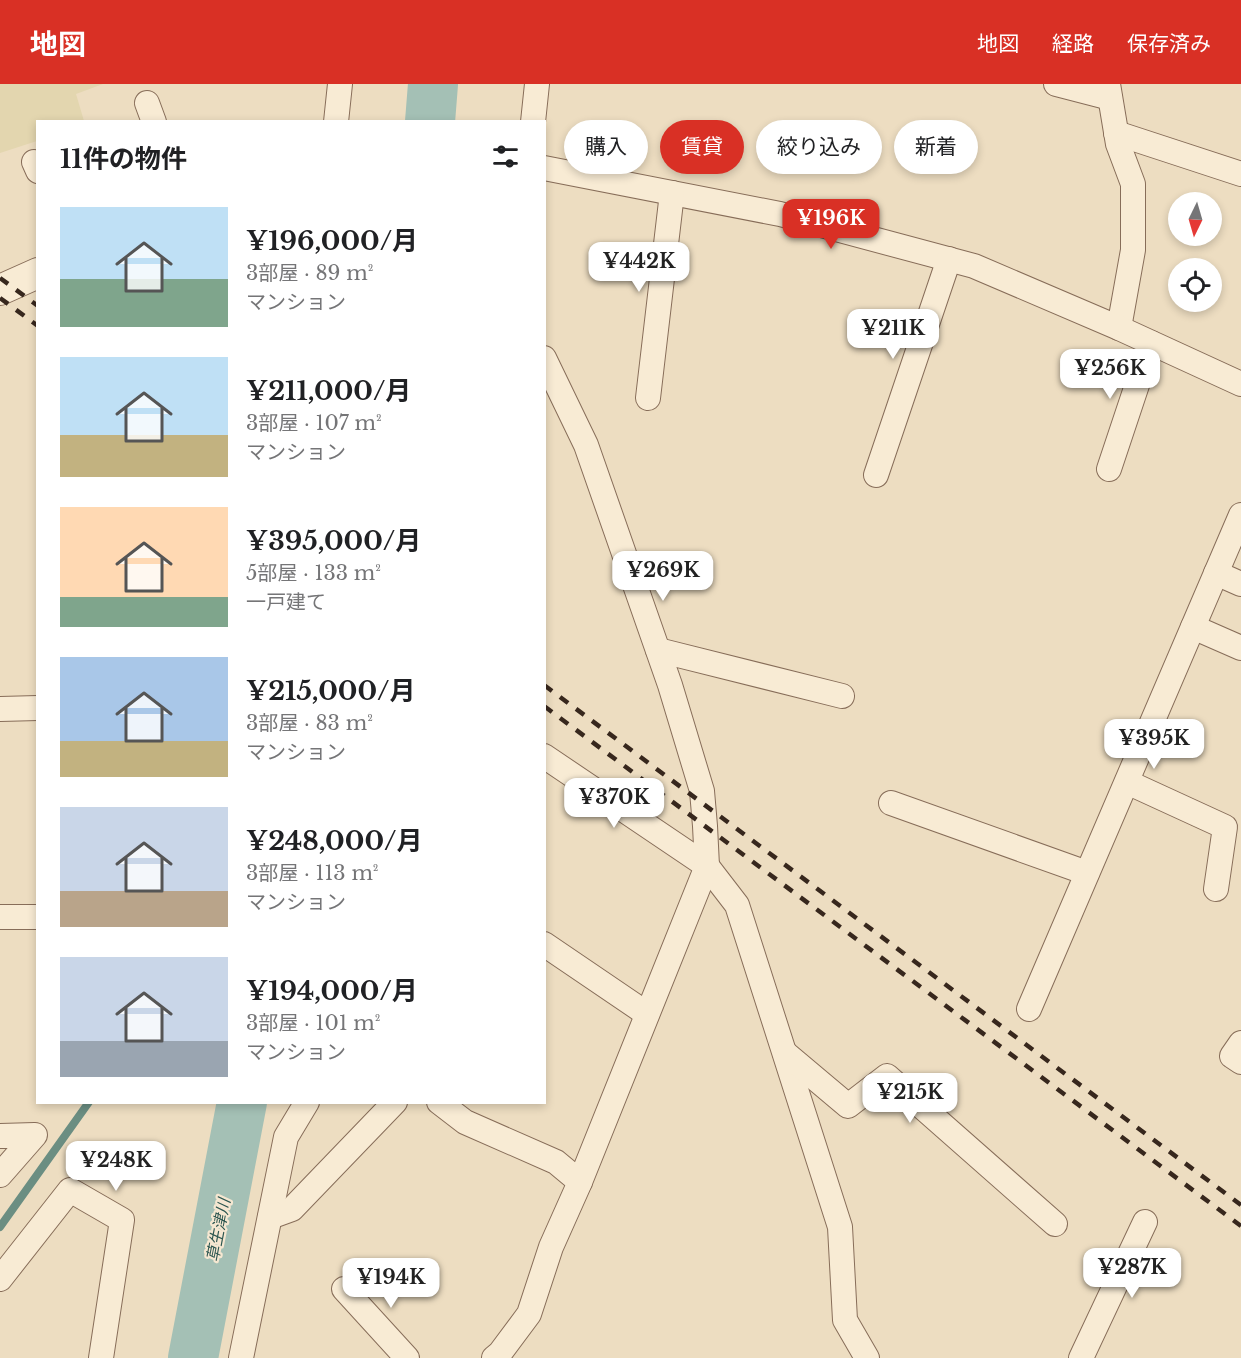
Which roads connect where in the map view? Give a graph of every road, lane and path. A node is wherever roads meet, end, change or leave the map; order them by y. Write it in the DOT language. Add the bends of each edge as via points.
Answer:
graph roads {
  1 [pos="340,84"];
  2 [pos="537,84"];
  3 [pos="1056,84"];
  4 [pos="1109,91"];
  5 [pos="336,120"];
  6 [pos="533,120"];
  7 [pos="1116,133"];
  8 [pos="546,168"];
  9 [pos="1241,174"];
  10 [pos="672,193"];
  11 [pos="949,259"];
  12 [pos="36,274"];
  13 [pos="0,290"];
  14 [pos="1119,328"];
  15 [pos="1151,343"];
  16 [pos="546,362"];
  17 [pos="1241,384"];
  18 [pos="648,398"];
  19 [pos="1109,469"];
  20 [pos="876,475"];
  21 [pos="1241,515"];
  22 [pos="1216,573"];
  23 [pos="1241,584"];
  24 [pos="1193,627"];
  25 [pos="1241,648"];
  26 [pos="658,650"];
  27 [pos="842,696"];
  28 [pos="36,708"];
  29 [pos="0,709"];
  30 [pos="546,757"];
  31 [pos="1126,782"];
  32 [pos="891,803"];
  33 [pos="707,866"];
  34 [pos="1087,873"];
  35 [pos="1216,889"];
  36 [pos="0,917"];
  37 [pos="36,917"];
  38 [pos="546,945"];
  39 [pos="1029,1009"];
  40 [pos="647,1014"];
  41 [pos="1241,1043"];
  42 [pos="785,1053"];
  43 [pos="1241,1062"];
  44 [pos="306,1104"];
  45 [pos="393,1104"];
  46 [pos="442,1104"];
  47 [pos="0,1136"];
  48 [pos="0,1175"];
  49 [pos="580,1182"];
  50 [pos="270,1216"];
  51 [pos="1144,1222"];
  52 [pos="1055,1224"];
  53 [pos="0,1279"];
  54 [pos="344,1289"];
  55 [pos="101,1358"];
  56 [pos="241,1358"];
  57 [pos="407,1358"];
  58 [pos="494,1358"];
  59 [pos="867,1358"];
  60 [pos="1081,1358"];
  1 -- 5 [label="street"];
  2 -- 6 [label="street"];
  3 -- 4 [label="street"];
  4 -- 7 [label="street"];
  7 -- 9 [label="street"];
  7 -- 14 [label="street" via="1133,184 1133,250"];
  8 -- 10 [label="street"];
  10 -- 11 [label="street" via="780,214"];
  10 -- 18 [label="street"];
  11 -- 14 [label="street"];
  11 -- 20 [label="street"];
  12 -- 13 [label="street"];
  14 -- 15 [label="street"];
  15 -- 17 [label="street"];
  15 -- 19 [label="street"];
  16 -- 26 [label="street" via="586,445"];
  21 -- 22 [label="street"];
  22 -- 23 [label="street"];
  22 -- 24 [label="street"];
  24 -- 25 [label="street"];
  24 -- 31 [label="street"];
  26 -- 27 [label="street"];
  26 -- 33 [label="street" via="702,791"];
  28 -- 29 [label="street"];
  30 -- 33 [label="street"];
  31 -- 34 [label="street"];
  31 -- 35 [label="street" via="1225,827"];
  32 -- 34 [label="street"];
  33 -- 40 [label="street"];
  33 -- 42 [label="street" via="737,905"];
  34 -- 39 [label="street"];
  36 -- 37 [label="street"];
  38 -- 40 [label="street"];
  40 -- 49 [label="street"];
  41 -- 43 [label="street" via="1232,1056"];
  42 -- 52 [label="street" via="848,1106 887,1076"];
  42 -- 59 [label="street" via="840,1227 845,1320"];
  44 -- 50 [label="street" via="286,1137"];
  45 -- 50 [label="street" via="292,1209"];
  46 -- 49 [label="street" via="465,1122 556,1162"];
  47 -- 48 [label="street" via="35,1135"];
  49 -- 58 [label="street" via="551,1247 529,1314"];
  50 -- 56 [label="street"];
  51 -- 60 [label="street"];
  53 -- 55 [label="street" via="70,1190 123,1220"];
  54 -- 57 [label="street"];
}
